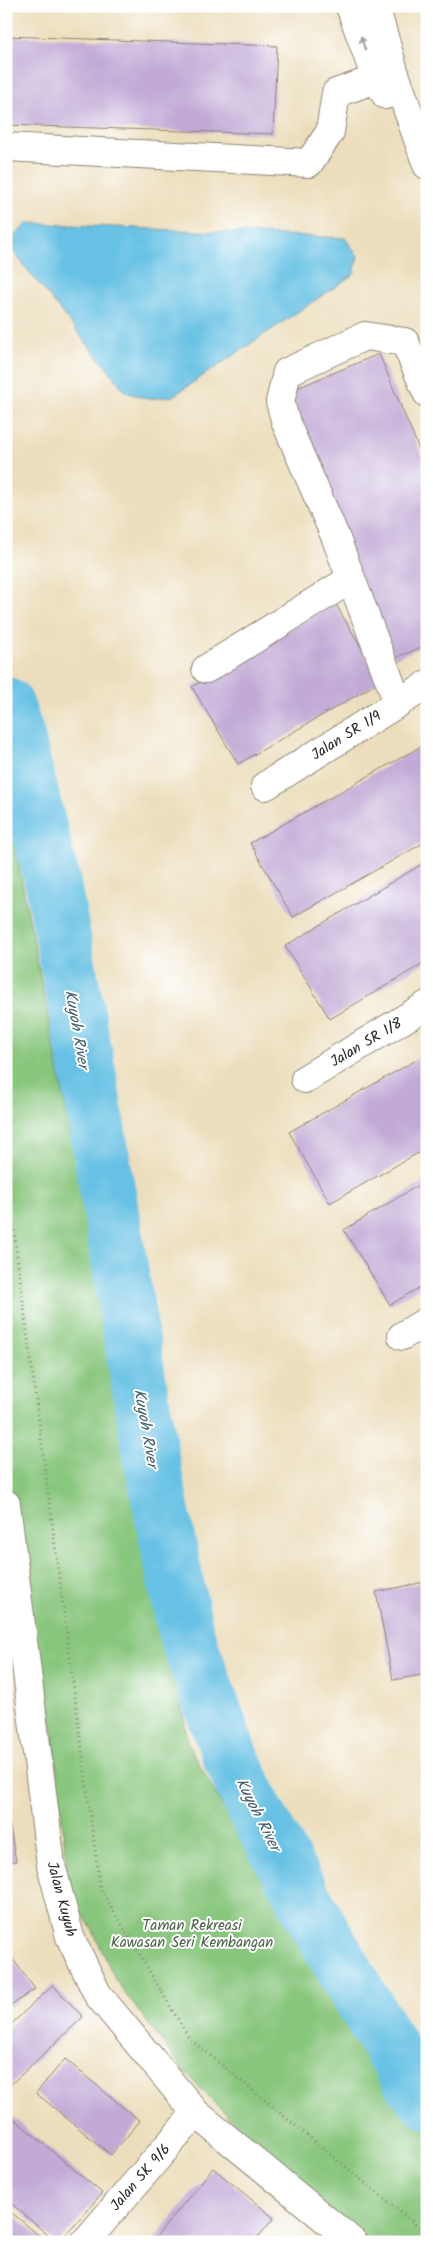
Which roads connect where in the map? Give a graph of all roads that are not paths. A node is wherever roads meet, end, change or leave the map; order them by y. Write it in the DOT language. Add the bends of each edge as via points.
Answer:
graph roads {
  1 [pos="350,6"];
  2 [pos="375,6"];
  3 [pos="376,79"];
  4 [pos="6,147"];
  5 [pos="423,156"];
  6 [pos="427,393"];
  7 [pos="351,579"];
  8 [pos="206,668"];
  9 [pos="427,685"];
  10 [pos="398,703"];
  11 [pos="265,786"];
  12 [pos="427,1005"];
  13 [pos="305,1079"];
  14 [pos="427,1321"];
  15 [pos="402,1336"];
  16 [pos="6,1504"];
  17 [pos="196,2113"];
  18 [pos="84,2242"];
  19 [pos="353,2242"];
  3 -- 1 [label="street, one-way"];
  2 -- 5 [label="street"];
  3 -- 4 [label="street" via="336,93 330,132 309,163"];
  3 -- 5 [label="street"];
  6 -- 7 [label="street" via="405,342 365,336 287,372 280,402 286,423"];
  7 -- 8 [label="street"];
  7 -- 10 [label="street"];
  9 -- 10 [label="street, Jalan SR 1/9"];
  10 -- 11 [label="street, Jalan SR 1/9"];
  12 -- 13 [label="street, Jalan SR 1/8"];
  14 -- 15 [label="street"];
  16 -- 17 [label="street, Jalan Kuyuh" via="51,1864 70,1937 98,1995"];
  17 -- 18 [label="street, Jalan SK 9/6"];
  17 -- 19 [label="street, Jalan Kuyuh"];
}
